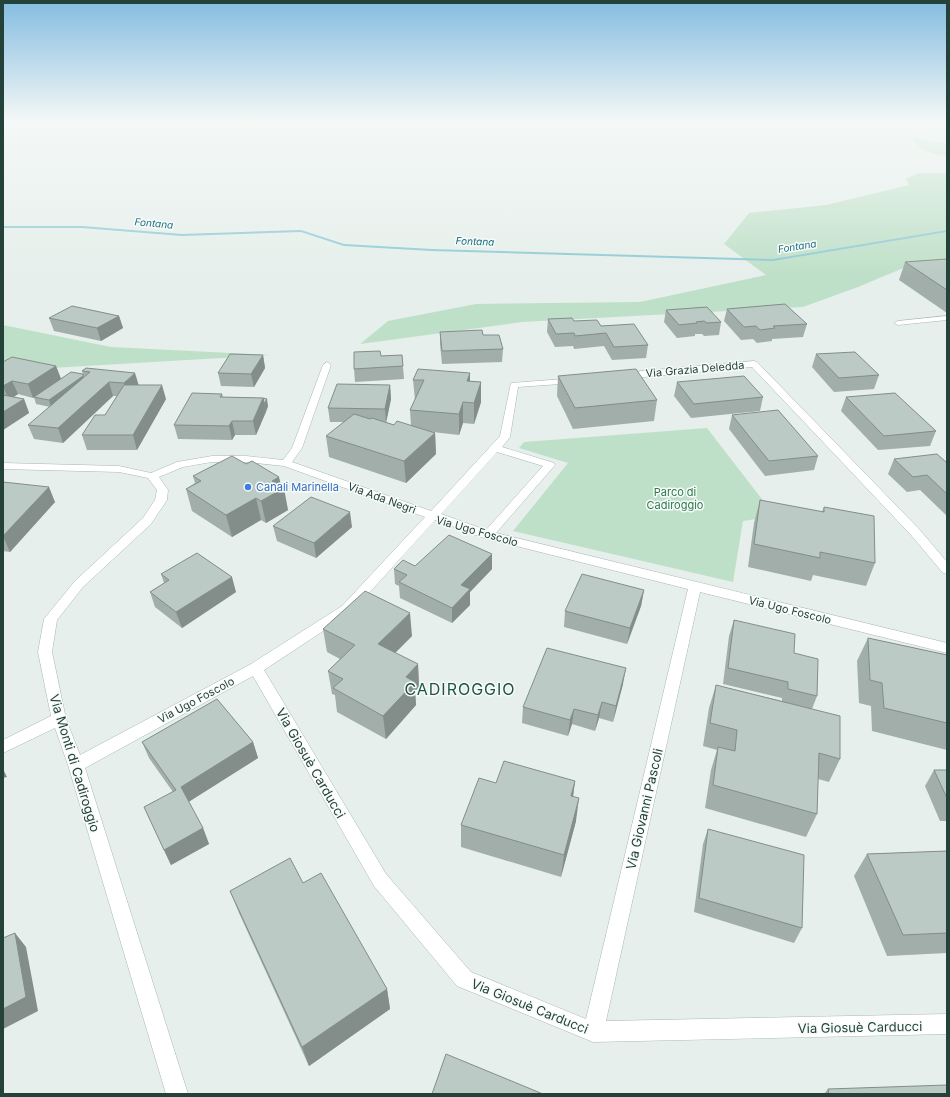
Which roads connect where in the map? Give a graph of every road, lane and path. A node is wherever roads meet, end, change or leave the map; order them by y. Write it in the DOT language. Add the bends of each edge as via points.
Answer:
graph roads {
  1 [pos="947,318"];
  2 [pos="898,322"];
  3 [pos="327,365"];
  4 [pos="614,376"];
  5 [pos="583,379"];
  6 [pos="496,448"];
  7 [pos="286,464"];
  8 [pos="3,466"];
  9 [pos="152,476"];
  10 [pos="433,516"];
  11 [pos="488,535"];
  12 [pos="947,570"];
  13 [pos="695,586"];
  14 [pos="947,648"];
  15 [pos="256,668"];
  16 [pos="59,719"];
  17 [pos="3,746"];
  18 [pos="76,765"];
  19 [pos="947,1024"];
  20 [pos="593,1032"];
  21 [pos="177,1094"];
  1 -- 2 [label="street"];
  3 -- 7 [label="street" via="297,448"];
  4 -- 12 [label="street, Via Grazia Deledda" via="754,364 915,532"];
  5 -- 6 [label="street" via="514,385 505,436"];
  6 -- 10 [label="street"];
  6 -- 11 [label="street" via="550,465"];
  7 -- 9 [label="street, Via Ada Negri" via="246,459 212,459 181,464"];
  7 -- 10 [label="street, Via Ada Negri"];
  8 -- 9 [label="street" via="119,469"];
  9 -- 16 [label="street, Via Monti di Cadiroggio" via="163,490 158,506 147,521 78,584 51,619 45,652"];
  10 -- 11 [label="street, Via Ugo Foscolo"];
  10 -- 15 [label="street, Via Ugo Foscolo" via="347,609"];
  11 -- 13 [label="street, Via Ugo Foscolo"];
  13 -- 14 [label="street, Via Ugo Foscolo"];
  13 -- 20 [label="street, Via Giovanni Pascoli"];
  15 -- 18 [label="street, Via Ugo Foscolo"];
  15 -- 20 [label="street, Via Giosuè Carducci" via="380,880 464,979"];
  16 -- 17 [label="street"];
  16 -- 18 [label="street, Via Monti di Cadiroggio"];
  18 -- 21 [label="street, Via Monti di Cadiroggio"];
  19 -- 20 [label="street, Via Giosuè Carducci"];
}
